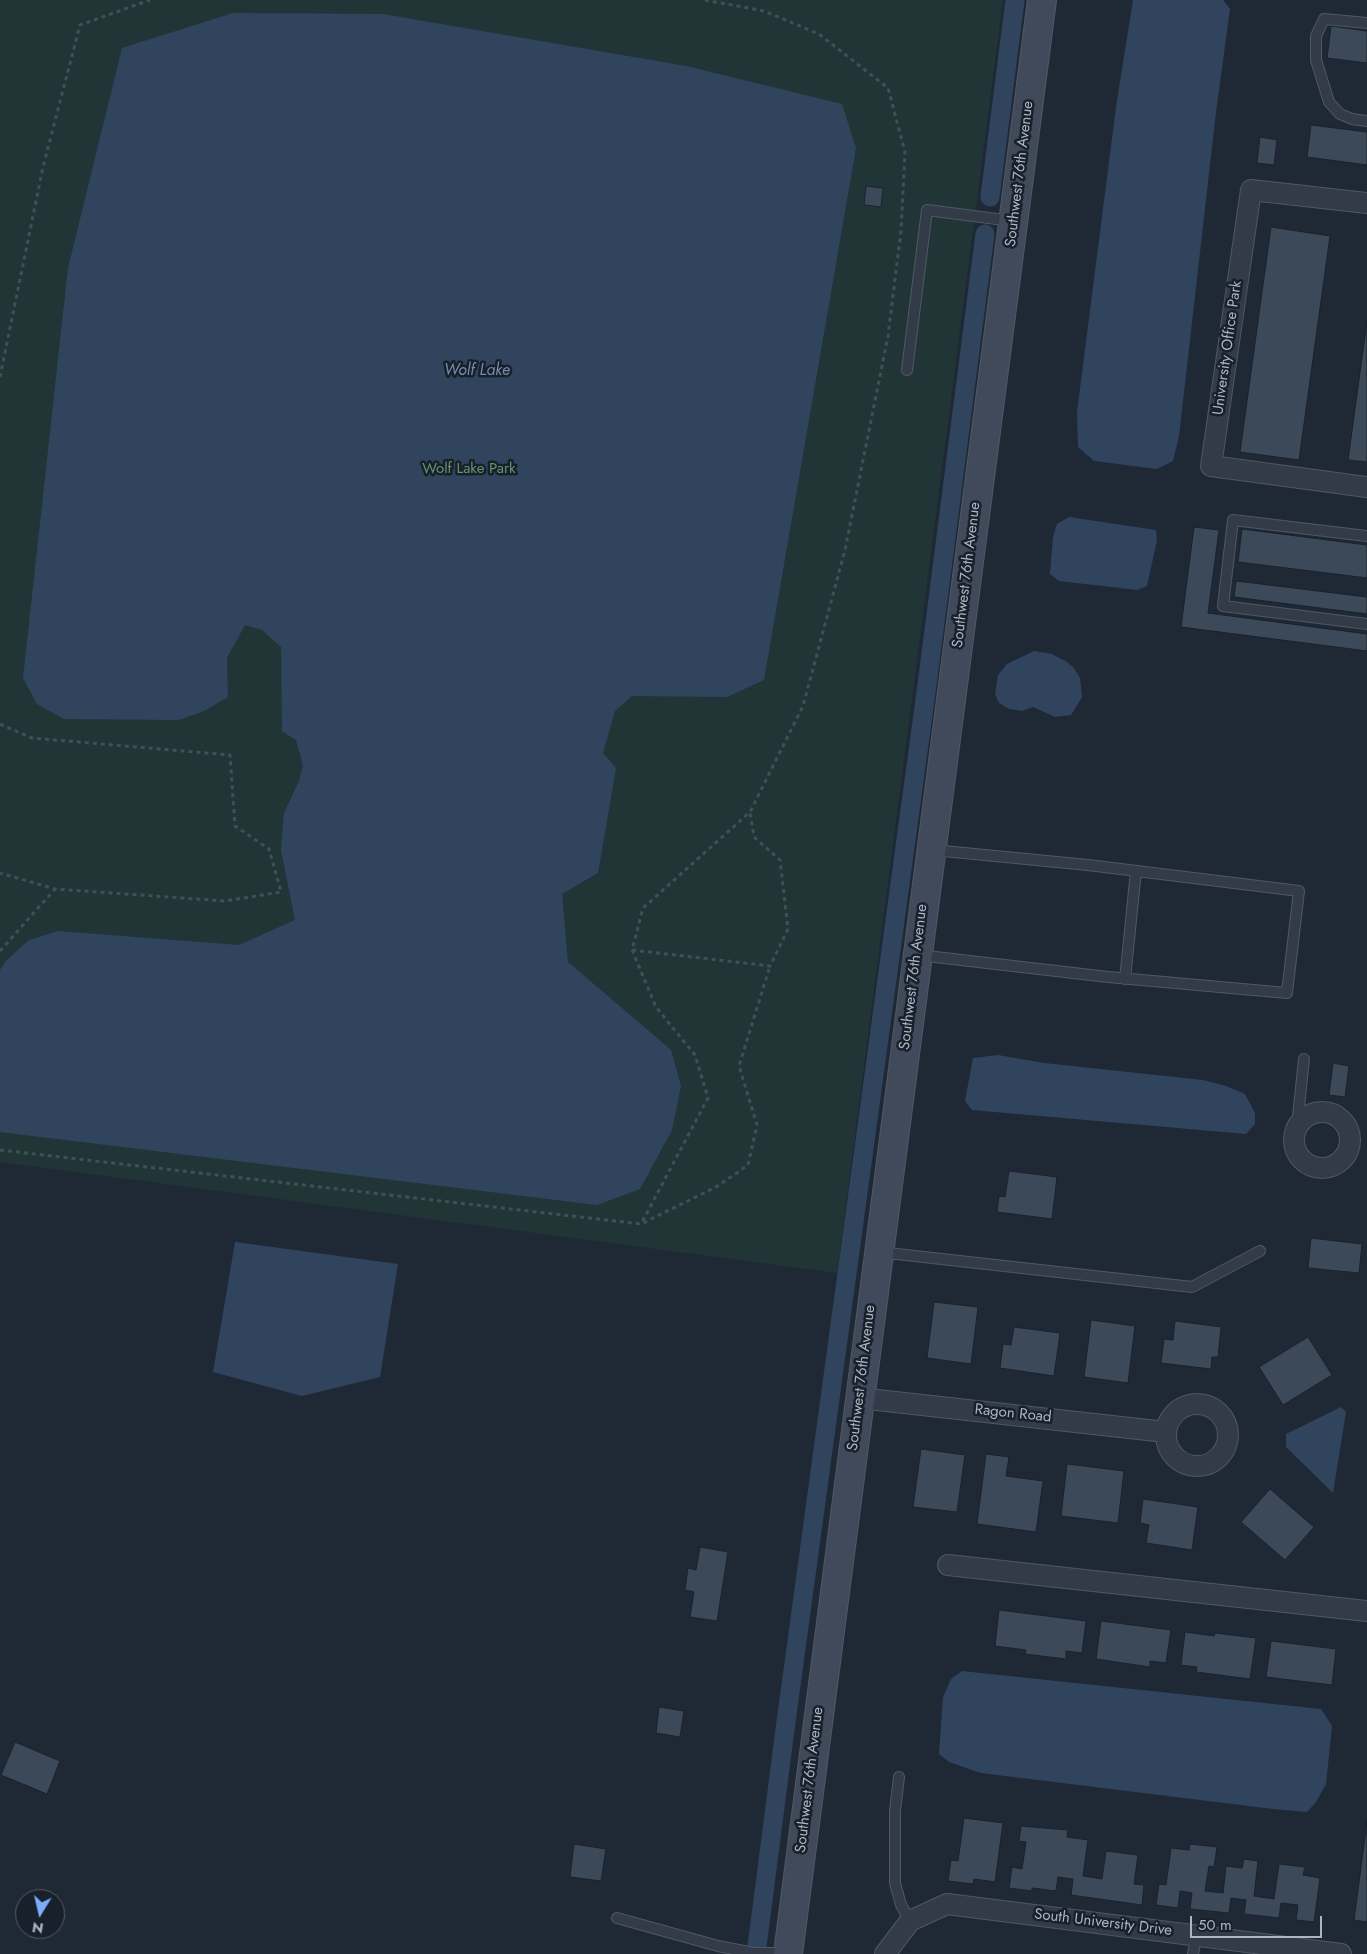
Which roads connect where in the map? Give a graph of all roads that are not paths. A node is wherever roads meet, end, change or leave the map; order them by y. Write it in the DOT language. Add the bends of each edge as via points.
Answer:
graph roads {
  1 [pos="1042,0"];
  2 [pos="1367,23"];
  3 [pos="1367,121"];
  4 [pos="1367,203"];
  5 [pos="1014,221"];
  6 [pos="907,370"];
  7 [pos="1367,487"];
  8 [pos="1367,536"];
  9 [pos="1367,624"];
  10 [pos="931,850"];
  11 [pos="1136,871"];
  12 [pos="917,955"];
  13 [pos="1125,979"];
  14 [pos="1304,1059"];
  15 [pos="1297,1126"];
  16 [pos="1358,1147"];
  17 [pos="1260,1251"];
  18 [pos="878,1252"];
  19 [pos="859,1398"];
  20 [pos="1166,1432"];
  21 [pos="948,1565"];
  22 [pos="1367,1610"];
  23 [pos="899,1777"];
  24 [pos="617,1918"];
  25 [pos="910,1921"];
  26 [pos="1197,1934"];
  27 [pos="791,1954"];
  28 [pos="885,1954"];
  29 [pos="1193,1954"];
  30 [pos="1341,1954"];
  1 -- 5 [label="street, Southwest 76th Avenue"];
  2 -- 3 [label="lane" via="1324,18 1316,36 1316,60 1329,102 1340,114"];
  4 -- 7 [label="street, University Office Park" via="1250,190 1211,466"];
  5 -- 6 [label="lane" via="926,210"];
  5 -- 10 [label="street, Southwest 76th Avenue"];
  8 -- 9 [label="lane" via="1233,520 1223,606"];
  10 -- 11 [label="lane"];
  10 -- 12 [label="street, Southwest 76th Avenue"];
  11 -- 13 [label="lane"];
  11 -- 13 [label="lane" via="1299,891 1287,993"];
  12 -- 13 [label="lane"];
  12 -- 18 [label="street, Southwest 76th Avenue"];
  14 -- 15 [label="lane"];
  15 -- 16 [label="street" via="1311,1114 1328,1113 1336,1116 1348,1129"];
  15 -- 16 [label="street" via="1294,1135 1297,1155 1312,1167 1332,1168"];
  17 -- 18 [label="lane" via="1192,1287"];
  18 -- 19 [label="street, Southwest 76th Avenue"];
  19 -- 20 [label="street, Ragon Road"];
  19 -- 27 [label="street, Southwest 76th Avenue"];
  21 -- 22 [label="street"];
  23 -- 25 [label="lane" via="895,1811 895,1883 901,1906"];
  24 -- 27 [label="lane" via="718,1946 754,1953"];
  25 -- 26 [label="street, South University Drive" via="947,1904"];
  25 -- 28 [label="street, South University Drive"];
  26 -- 29 [label="lane"];
  26 -- 30 [label="street, South University Drive"];
}
